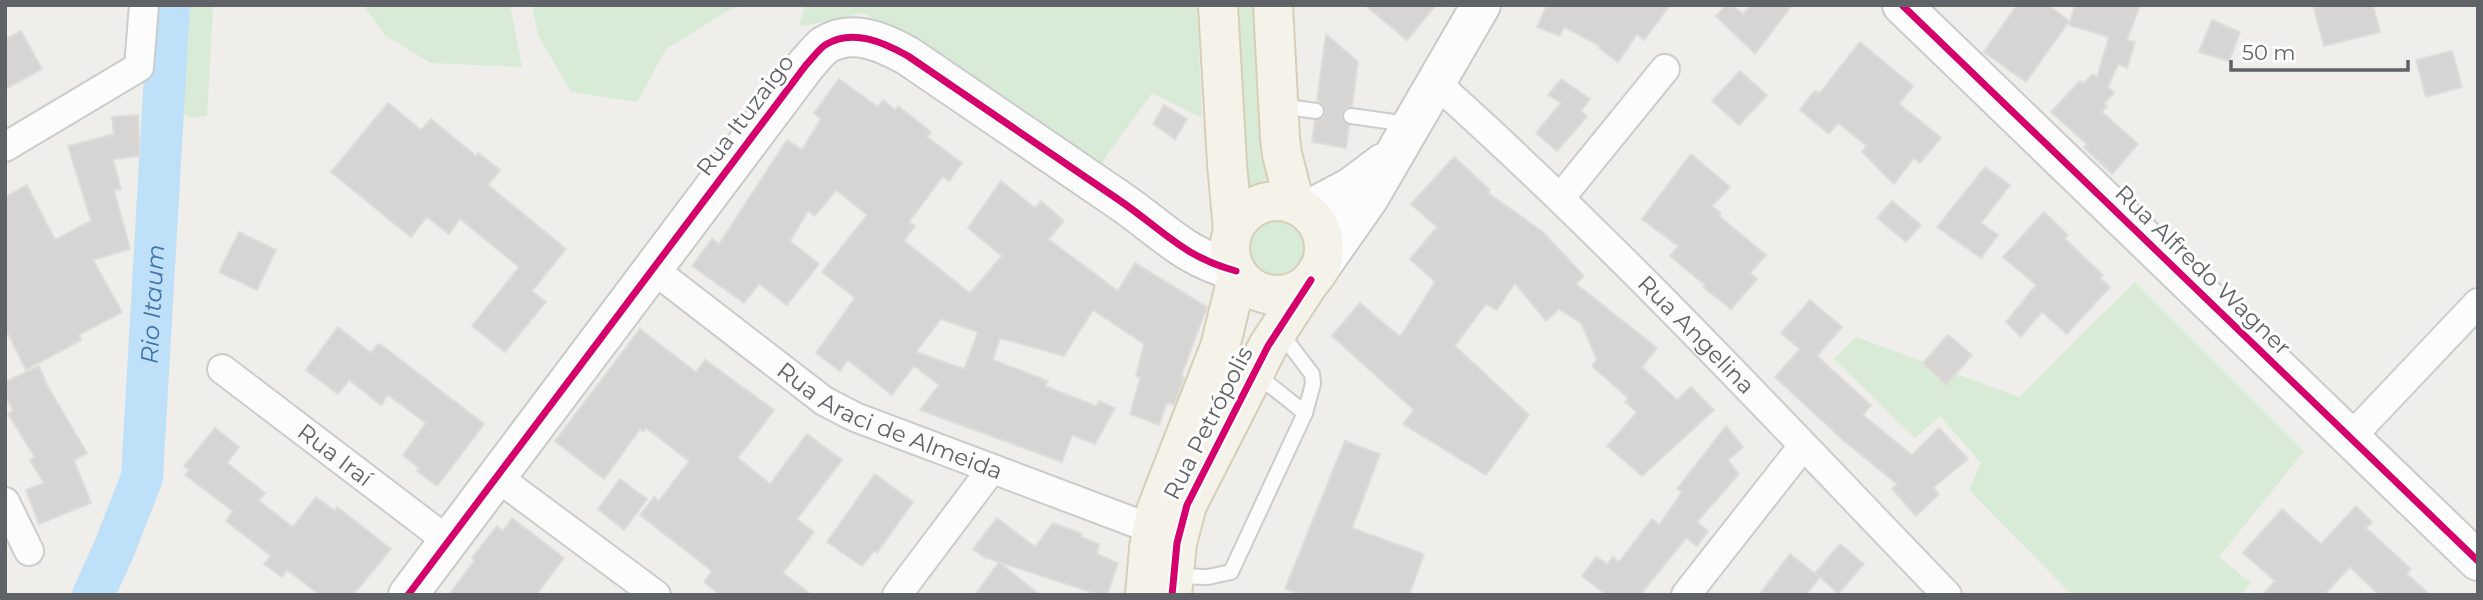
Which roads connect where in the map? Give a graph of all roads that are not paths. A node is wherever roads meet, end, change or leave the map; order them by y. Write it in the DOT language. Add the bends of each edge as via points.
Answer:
graph roads {
  1 [pos="144,5"];
  2 [pos="1219,5"];
  3 [pos="1273,5"];
  4 [pos="1481,5"];
  5 [pos="1902,5"];
  6 [pos="1665,69"];
  7 [pos="1436,83"];
  8 [pos="1279,106"];
  9 [pos="1316,111"];
  10 [pos="1350,116"];
  11 [pos="1405,139"];
  12 [pos="5,147"];
  13 [pos="1561,197"];
  14 [pos="1301,208"];
  15 [pos="1234,255"];
  16 [pos="653,269"];
  17 [pos="1314,276"];
  18 [pos="2478,303"];
  19 [pos="1278,330"];
  20 [pos="222,369"];
  21 [pos="1254,373"];
  22 [pos="1304,413"];
  23 [pos="2350,439"];
  24 [pos="1803,446"];
  25 [pos="991,470"];
  26 [pos="497,477"];
  27 [pos="5,502"];
  28 [pos="1152,529"];
  29 [pos="448,541"];
  30 [pos="29,551"];
  31 [pos="2478,561"];
  32 [pos="1164,589"];
  33 [pos="408,595"];
  34 [pos="656,595"];
  35 [pos="897,595"];
  36 [pos="1686,595"];
  37 [pos="1947,595"];
  1 -- 12 [label="street" via="139,67"];
  2 -- 15 [label="main road"];
  3 -- 8 [label="main road"];
  4 -- 7 [label="street, Rua Petrópolis"];
  5 -- 23 [label="street, Rua Alfredo Wagner"];
  6 -- 13 [label="street"];
  7 -- 11 [label="street, Rua Petrópolis"];
  7 -- 13 [label="street, Rua Angelina"];
  8 -- 9 [label="lane"];
  8 -- 14 [label="main road" via="1282,155"];
  10 -- 11 [label="lane"];
  11 -- 14 [label="street, Rua Petrópolis" via="1351,187"];
  11 -- 17 [label="street, Rua Petrópolis"];
  13 -- 24 [label="street, Rua Angelina"];
  14 -- 15 [label="main road" via="1283,202 1259,204 1239,220"];
  14 -- 17 [label="main road" via="1315,221 1324,246"];
  15 -- 16 [label="street, Rua Ituzaigo" via="1135,211 908,56 859,37 841,38 824,46 806,65"];
  15 -- 17 [label="main road" via="1248,284 1273,295 1300,288"];
  15 -- 28 [label="main road, Rua Petrópolis" via="1220,347"];
  16 -- 25 [label="street, Rua Araci de Almeida" via="824,401 887,431"];
  16 -- 26 [label="street, Rua Ituzaigo"];
  17 -- 19 [label="main road, Rua Petrópolis"];
  18 -- 23 [label="street"];
  19 -- 21 [label="main road, Rua Petrópolis"];
  19 -- 22 [label="lane" via="1312,374"];
  20 -- 29 [label="street, Rua Iraí"];
  21 -- 22 [label="lane"];
  21 -- 32 [label="main road, Rua Petrópolis" via="1187,505"];
  22 -- 32 [label="lane" via="1231,572"];
  23 -- 31 [label="street, Rua Alfredo Wagner"];
  24 -- 36 [label="street"];
  24 -- 37 [label="street, Rua Angelina"];
  25 -- 28 [label="street, Rua Araci de Almeida"];
  25 -- 35 [label="street"];
  26 -- 29 [label="street, Rua Ituzaigo"];
  26 -- 34 [label="street"];
  27 -- 30 [label="street"];
  28 -- 32 [label="main road, Rua Petrópolis"];
  29 -- 33 [label="street, Rua Ituzaigo"];
}
